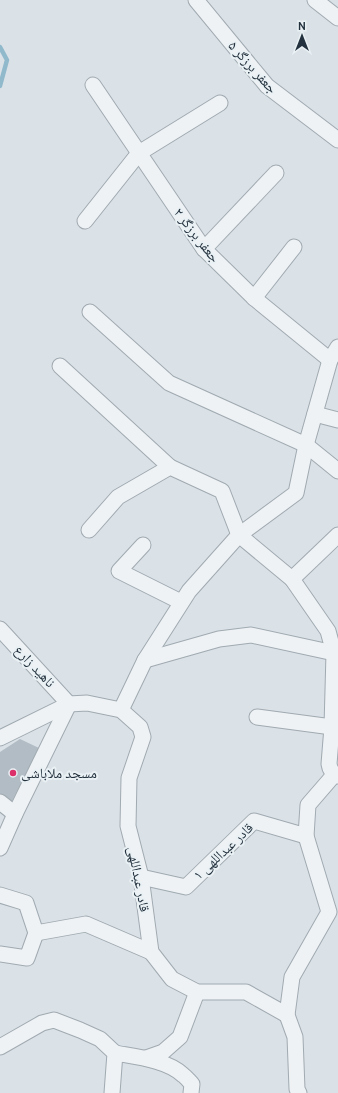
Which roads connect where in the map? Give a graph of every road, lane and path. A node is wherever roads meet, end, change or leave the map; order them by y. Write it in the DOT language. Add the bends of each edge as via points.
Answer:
graph roads {
  1 [pos="196,0"];
  2 [pos="315,0"];
  3 [pos="338,18"];
  4 [pos="93,85"];
  5 [pos="220,103"];
  6 [pos="338,140"];
  7 [pos="139,153"];
  8 [pos="276,173"];
  9 [pos="85,221"];
  10 [pos="294,246"];
  11 [pos="204,249"];
  12 [pos="254,298"];
  13 [pos="90,312"];
  14 [pos="334,354"];
  15 [pos="60,366"];
  16 [pos="315,414"];
  17 [pos="338,420"];
  18 [pos="306,445"];
  19 [pos="170,467"];
  20 [pos="338,471"];
  21 [pos="89,530"];
  22 [pos="239,535"];
  23 [pos="338,535"];
  24 [pos="143,545"];
  25 [pos="292,579"];
  26 [pos="182,602"];
  27 [pos="0,629"];
  28 [pos="334,653"];
  29 [pos="146,660"];
  30 [pos="69,704"];
  31 [pos="121,710"];
  32 [pos="257,717"];
  33 [pos="332,727"];
  34 [pos="0,738"];
  35 [pos="336,775"];
  36 [pos="0,802"];
  37 [pos="15,814"];
  38 [pos="306,836"];
  39 [pos="0,848"];
  40 [pos="141,877"];
  41 [pos="0,895"];
  42 [pos="333,915"];
  43 [pos="36,934"];
  44 [pos="151,952"];
  45 [pos="0,954"];
  46 [pos="197,992"];
  47 [pos="287,1015"];
  48 [pos="0,1047"];
  49 [pos="115,1053"];
  50 [pos="146,1058"];
  51 [pos="112,1093"];
  52 [pos="191,1093"];
  53 [pos="299,1093"];
  1 -- 6 [label="street, جعفر برزگر ۵" via="267,86"];
  2 -- 3 [label="street"];
  4 -- 7 [label="street, جعفر برزگر ۲"];
  5 -- 7 [label="street"];
  7 -- 9 [label="street"];
  7 -- 11 [label="street, جعفر برزگر ۲"];
  8 -- 11 [label="street"];
  10 -- 12 [label="street"];
  11 -- 12 [label="street, جعفر برزگر ۲"];
  12 -- 14 [label="street, جعفر برزگر ۲"];
  13 -- 18 [label="street" via="169,383"];
  14 -- 16 [label="street"];
  15 -- 19 [label="street"];
  16 -- 17 [label="street"];
  16 -- 18 [label="street"];
  18 -- 20 [label="street"];
  18 -- 22 [label="street" via="296,493"];
  19 -- 21 [label="street" via="118,497"];
  19 -- 22 [label="street" via="222,491"];
  22 -- 25 [label="street"];
  22 -- 26 [label="street"];
  23 -- 25 [label="street"];
  24 -- 26 [label="street" via="119,571"];
  25 -- 28 [label="street" via="328,631"];
  26 -- 29 [label="street"];
  27 -- 30 [label="street, ناهید زارع"];
  28 -- 29 [label="street" via="251,634 218,639"];
  28 -- 33 [label="street"];
  29 -- 31 [label="street"];
  30 -- 31 [label="street" via="87,703"];
  30 -- 34 [label="street"];
  30 -- 37 [label="street"];
  31 -- 40 [label="street, قادر عبداللهی" via="140,727 143,737 130,778 128,819"];
  32 -- 33 [label="street"];
  33 -- 35 [label="street" via="330,768"];
  35 -- 38 [label="street" via="308,805"];
  36 -- 37 [label="street"];
  37 -- 39 [label="street"];
  38 -- 40 [label="street, قادر عبداللهی ۱" via="254,821 186,886"];
  38 -- 42 [label="street"];
  40 -- 44 [label="street, قادر عبداللهی"];
  41 -- 43 [label="street" via="26,903"];
  42 -- 47 [label="street" via="292,977"];
  43 -- 44 [label="street" via="86,924"];
  43 -- 45 [label="street" via="27,958"];
  44 -- 46 [label="street" via="172,979"];
  46 -- 47 [label="street" via="246,992"];
  46 -- 50 [label="street" via="180,1037 163,1052"];
  47 -- 53 [label="street" via="295,1036"];
  48 -- 49 [label="street" via="42,1022 54,1020 100,1039"];
  49 -- 50 [label="street"];
  49 -- 51 [label="street"];
  50 -- 52 [label="street" via="173,1067 192,1084"];
}
